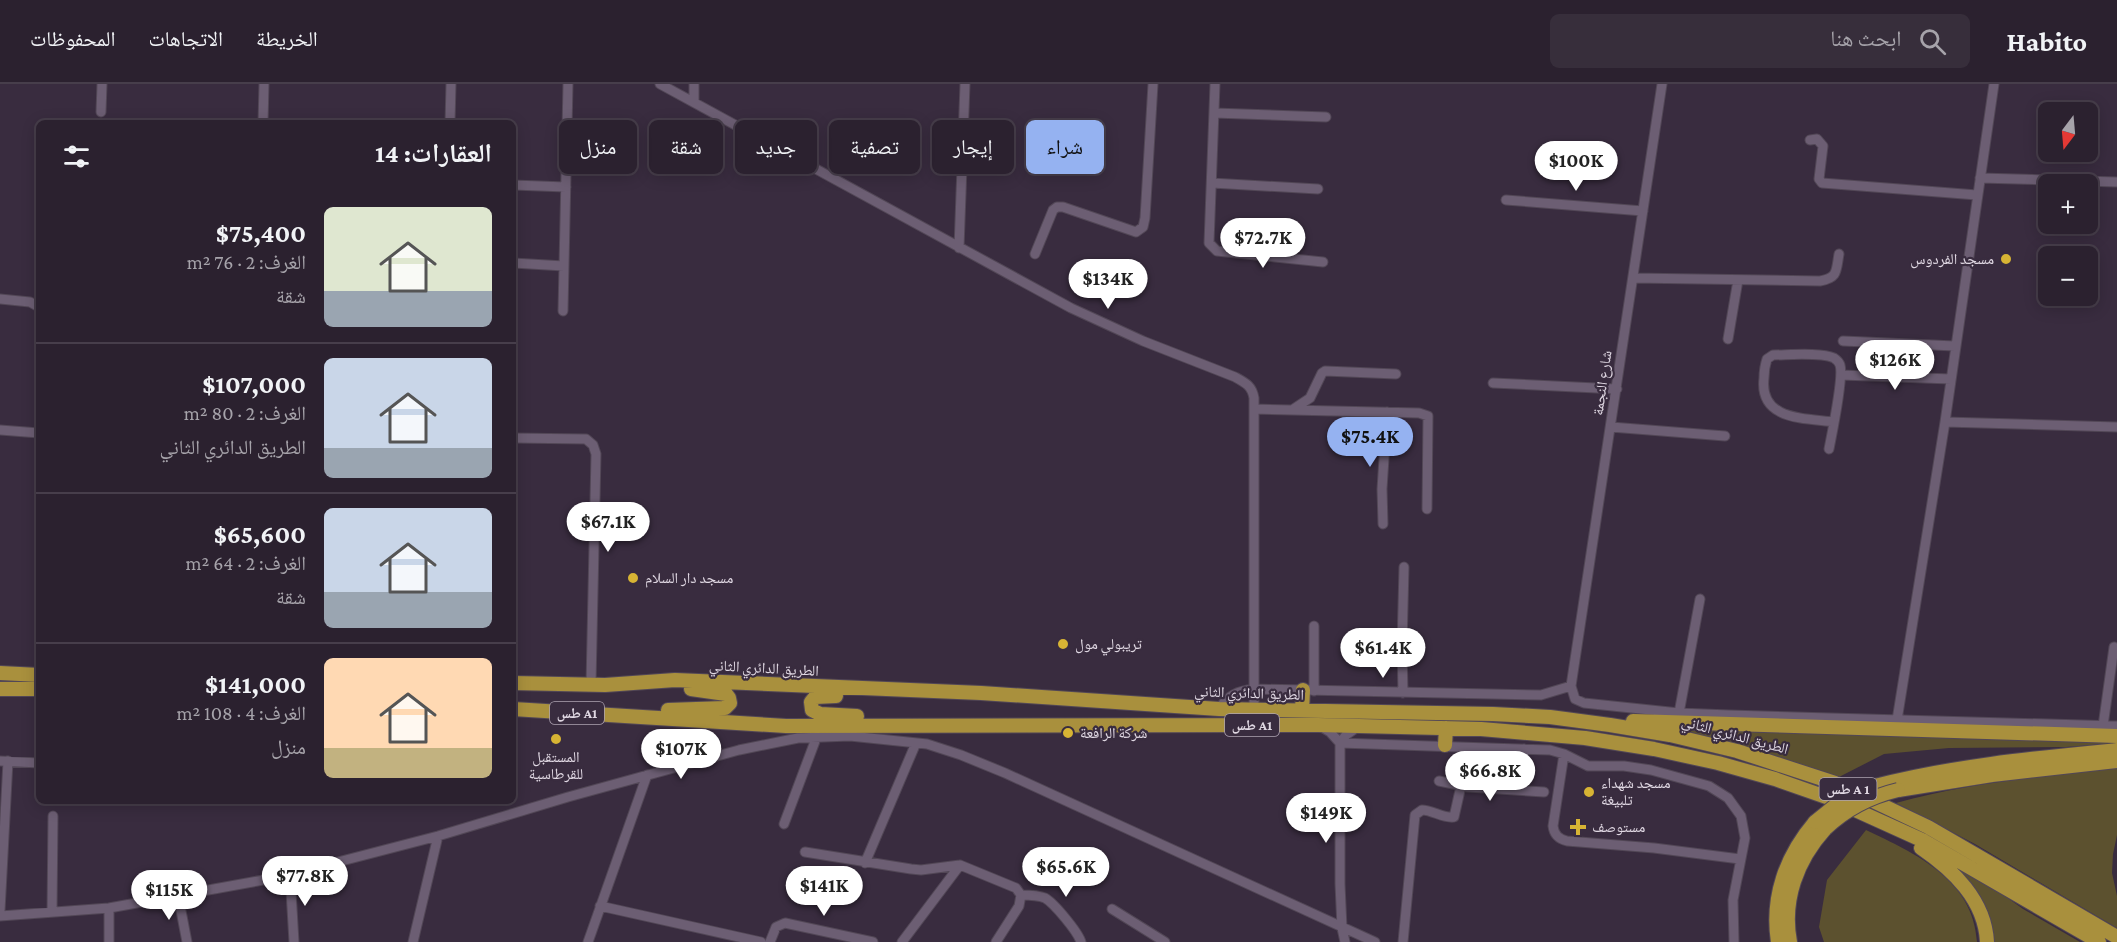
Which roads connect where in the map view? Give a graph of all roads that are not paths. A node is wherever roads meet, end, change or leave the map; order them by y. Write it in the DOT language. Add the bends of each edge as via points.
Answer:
graph roads {
  1 [pos="102,84"];
  2 [pos="264,84"];
  3 [pos="451,84"];
  4 [pos="568,84"];
  5 [pos="660,84"];
  6 [pos="694,84"];
  7 [pos="965,84"];
  8 [pos="1153,84"];
  9 [pos="1215,84"];
  10 [pos="1662,84"];
  11 [pos="1994,84"];
  12 [pos="694,102"];
  13 [pos="101,112"];
  14 [pos="1214,112"];
  15 [pos="1326,117"];
  16 [pos="263,120"];
  17 [pos="450,120"];
  18 [pos="1810,140"];
  19 [pos="1980,178"];
  20 [pos="2117,182"];
  21 [pos="1212,183"];
  22 [pos="516,185"];
  23 [pos="566,187"];
  24 [pos="1318,189"];
  25 [pos="1977,195"];
  26 [pos="1506,200"];
  27 [pos="1643,211"];
  28 [pos="958,248"];
  29 [pos="1035,254"];
  30 [pos="1839,254"];
  31 [pos="1323,262"];
  32 [pos="516,263"];
  33 [pos="564,266"];
  34 [pos="1633,278"];
  35 [pos="1738,280"];
  36 [pos="0,299"];
  37 [pos="36,305"];
  38 [pos="562,311"];
  39 [pos="1728,339"];
  40 [pos="1844,341"];
  41 [pos="1956,346"];
  42 [pos="1396,374"];
  43 [pos="1841,375"];
  44 [pos="1951,379"];
  45 [pos="1493,383"];
  46 [pos="1617,390"];
  47 [pos="1254,409"];
  48 [pos="1292,410"];
  49 [pos="1387,412"];
  50 [pos="1834,422"];
  51 [pos="1945,422"];
  52 [pos="1611,427"];
  53 [pos="2117,427"];
  54 [pos="0,430"];
  55 [pos="36,433"];
  56 [pos="1725,436"];
  57 [pos="516,438"];
  58 [pos="1829,449"];
  59 [pos="1427,509"];
  60 [pos="1383,524"];
  61 [pos="1404,567"];
  62 [pos="1700,599"];
  63 [pos="1314,626"];
  64 [pos="2114,647"];
  65 [pos="0,674"];
  66 [pos="36,675"];
  67 [pos="516,683"];
  68 [pos="598,684"];
  69 [pos="1571,686"];
  70 [pos="0,689"];
  71 [pos="1254,689"];
  72 [pos="36,690"];
  73 [pos="1308,690"];
  74 [pos="981,693"];
  75 [pos="1403,693"];
  76 [pos="516,703"];
  77 [pos="1219,709"];
  78 [pos="516,710"];
  79 [pos="1254,710"];
  80 [pos="1302,711"];
  81 [pos="1679,713"];
  82 [pos="1550,717"];
  83 [pos="1897,720"];
  84 [pos="1318,724"];
  85 [pos="975,725"];
  86 [pos="1359,726"];
  87 [pos="2103,726"];
  88 [pos="2117,726"];
  89 [pos="1446,728"];
  90 [pos="817,736"];
  91 [pos="2117,736"];
  92 [pos="916,743"];
  93 [pos="1340,743"];
  94 [pos="1445,746"];
  95 [pos="1524,749"];
  96 [pos="2117,750"];
  97 [pos="1564,754"];
  98 [pos="4,761"];
  99 [pos="2117,761"];
  100 [pos="36,763"];
  101 [pos="647,775"];
  102 [pos="1439,781"];
  103 [pos="1461,786"];
  104 [pos="1521,790"];
  105 [pos="1544,792"];
  106 [pos="1853,808"];
  107 [pos="53,816"];
  108 [pos="1877,818"];
  109 [pos="784,825"];
  110 [pos="1820,825"];
  111 [pos="438,836"];
  112 [pos="805,852"];
  113 [pos="1740,859"];
  114 [pos="864,863"];
  115 [pos="960,865"];
  116 [pos="290,874"];
  117 [pos="178,895"];
  118 [pos="1021,895"];
  119 [pos="600,906"];
  120 [pos="109,908"];
  121 [pos="1112,909"];
  122 [pos="0,911"];
  123 [pos="52,912"];
  124 [pos="0,916"];
  125 [pos="1342,928"];
  126 [pos="2117,937"];
  127 [pos="109,942"];
  128 [pos="187,942"];
  129 [pos="294,942"];
  130 [pos="413,942"];
  131 [pos="588,942"];
  132 [pos="761,942"];
  133 [pos="770,942"];
  134 [pos="873,942"];
  135 [pos="902,942"];
  136 [pos="996,942"];
  137 [pos="1081,942"];
  138 [pos="1165,942"];
  139 [pos="1345,942"];
  140 [pos="1375,942"];
  141 [pos="1403,942"];
  142 [pos="1734,942"];
  143 [pos="1778,942"];
  144 [pos="1790,942"];
  145 [pos="1988,942"];
  146 [pos="2099,942"];
  1 -- 13 [label="street"];
  2 -- 16 [label="street"];
  3 -- 17 [label="street"];
  4 -- 23 [label="street"];
  5 -- 12 [label="street"];
  6 -- 12 [label="street"];
  7 -- 28 [label="street"];
  8 -- 29 [label="street" via="1143,227 1136,232 1057,207"];
  9 -- 14 [label="street"];
  10 -- 27 [label="street, شارع النجمة"];
  11 -- 19 [label="street"];
  12 -- 28 [label="street"];
  14 -- 15 [label="street"];
  14 -- 21 [label="street"];
  18 -- 25 [label="street" via="1818,139 1823,146 1819,179 1822,183"];
  19 -- 20 [label="street"];
  19 -- 25 [label="street"];
  21 -- 24 [label="street"];
  21 -- 31 [label="street" via="1209,243 1217,251"];
  22 -- 23 [label="street"];
  23 -- 33 [label="street"];
  25 -- 41 [label="street"];
  26 -- 27 [label="street"];
  27 -- 34 [label="street, شارع النجمة"];
  28 -- 47 [label="street" via="1081,313 1235,377 1253,391"];
  30 -- 35 [label="street" via="1835,275 1827,280"];
  32 -- 33 [label="street"];
  33 -- 38 [label="street"];
  34 -- 35 [label="street"];
  34 -- 46 [label="street, شارع النجمة"];
  35 -- 39 [label="street"];
  36 -- 37 [label="street"];
  40 -- 41 [label="street"];
  41 -- 44 [label="street"];
  42 -- 48 [label="street" via="1326,371 1310,398"];
  43 -- 44 [label="street"];
  43 -- 50 [label="street"];
  43 -- 50 [label="street" via="1840,364 1827,356 1773,355 1766,362 1763,395 1778,413"];
  44 -- 51 [label="street"];
  45 -- 46 [label="street"];
  46 -- 52 [label="street, شارع النجمة"];
  47 -- 48 [label="street"];
  47 -- 71 [label="street"];
  48 -- 49 [label="street"];
  49 -- 59 [label="street" via="1429,417"];
  49 -- 60 [label="street"];
  50 -- 58 [label="street"];
  51 -- 53 [label="street"];
  51 -- 83 [label="street"];
  52 -- 56 [label="street"];
  52 -- 69 [label="street, شارع النجمة"];
  54 -- 55 [label="street"];
  57 -- 68 [label="street" via="586,439 593,445"];
  61 -- 75 [label="street"];
  62 -- 81 [label="street"];
  63 -- 73 [label="street"];
  64 -- 87 [label="street"];
  65 -- 66 [label="highway"];
  67 -- 68 [label="highway, الطريق الدائري الثاني / طس A1"];
  68 -- 74 [label="highway, الطريق الدائري الثاني / طس A1" via="675,680"];
  68 -- 76 [label="highway" via="726,694 730,703 725,708 675,710"];
  69 -- 75 [label="street" via="1541,695"];
  69 -- 81 [label="street" via="1575,699 1584,703"];
  70 -- 72 [label="highway"];
  71 -- 73 [label="street"];
  71 -- 77 [label="street" via="1229,696"];
  71 -- 79 [label="street"];
  73 -- 75 [label="street"];
  73 -- 80 [label="highway"];
  74 -- 77 [label="highway, الطريق الدائري الثاني / طس A1"];
  74 -- 85 [label="highway" via="940,698 818,696 810,705 820,714 945,718"];
  77 -- 79 [label="highway, الطريق الدائري الثاني / طس A1"];
  78 -- 85 [label="highway, الطريق الدائري الثاني / طس A1" via="786,726"];
  79 -- 80 [label="highway, الطريق الدائري الثاني / طس A1"];
  80 -- 82 [label="highway, الطريق الدائري الثاني / طس A1"];
  81 -- 83 [label="street"];
  82 -- 91 [label="highway"];
  82 -- 126 [label="highway, الطريق الدائري الثاني / طس A 1" via="1703,742 1835,783 1928,827"];
  83 -- 87 [label="street"];
  84 -- 85 [label="highway, الطريق الدائري الثاني / طس A1"];
  84 -- 86 [label="highway, الطريق الدائري الثاني / طس A1"];
  84 -- 93 [label="street"];
  86 -- 89 [label="highway, الطريق الدائري الثاني / طس A1"];
  86 -- 93 [label="street"];
  87 -- 88 [label="street"];
  89 -- 94 [label="highway"];
  89 -- 106 [label="highway, الطريق الدائري الثاني / طس A1" via="1551,734 1654,749 1766,776"];
  90 -- 92 [label="street"];
  90 -- 101 [label="street" via="738,750"];
  90 -- 109 [label="street"];
  92 -- 114 [label="street"];
  92 -- 125 [label="street" via="938,747 1005,773"];
  93 -- 94 [label="street"];
  93 -- 125 [label="street"];
  94 -- 95 [label="street"];
  95 -- 97 [label="street"];
  95 -- 104 [label="street"];
  96 -- 110 [label="highway, bridge" via="1913,776 1871,787 1841,801"];
  97 -- 113 [label="street" via="1588,766 1651,770 1722,793 1743,824 1745,838"];
  97 -- 113 [label="street" via="1553,826 1560,839"];
  98 -- 100 [label="street"];
  98 -- 122 [label="street"];
  99 -- 110 [label="highway, bridge" via="1992,774 1898,790 1864,801"];
  101 -- 111 [label="street"];
  101 -- 119 [label="street"];
  102 -- 103 [label="street"];
  103 -- 104 [label="street"];
  103 -- 141 [label="street" via="1454,817 1422,810 1415,815"];
  104 -- 105 [label="street"];
  106 -- 108 [label="highway, الطريق الدائري الثاني / طس A 1"];
  107 -- 123 [label="street"];
  108 -- 145 [label="highway" via="1956,876 1982,915"];
  108 -- 146 [label="highway, الطريق الدائري الثاني / طس A 1"];
  110 -- 143 [label="highway" via="1800,841 1784,874 1776,910"];
  110 -- 144 [label="highway" via="1794,878 1788,913"];
  111 -- 116 [label="street"];
  111 -- 130 [label="street"];
  112 -- 114 [label="street"];
  113 -- 142 [label="street" via="1733,900"];
  114 -- 115 [label="street" via="921,870"];
  115 -- 118 [label="street" via="1016,888"];
  115 -- 135 [label="street"];
  116 -- 117 [label="street"];
  116 -- 129 [label="street"];
  117 -- 120 [label="street"];
  117 -- 128 [label="street"];
  118 -- 136 [label="street" via="1019,906"];
  118 -- 137 [label="street" via="1044,898 1056,907"];
  119 -- 131 [label="street"];
  119 -- 132 [label="street"];
  120 -- 123 [label="street"];
  120 -- 127 [label="street"];
  121 -- 138 [label="street"];
  123 -- 124 [label="street"];
  125 -- 139 [label="street"];
  125 -- 140 [label="street"];
  133 -- 134 [label="street" via="776,927 785,923"];
}
